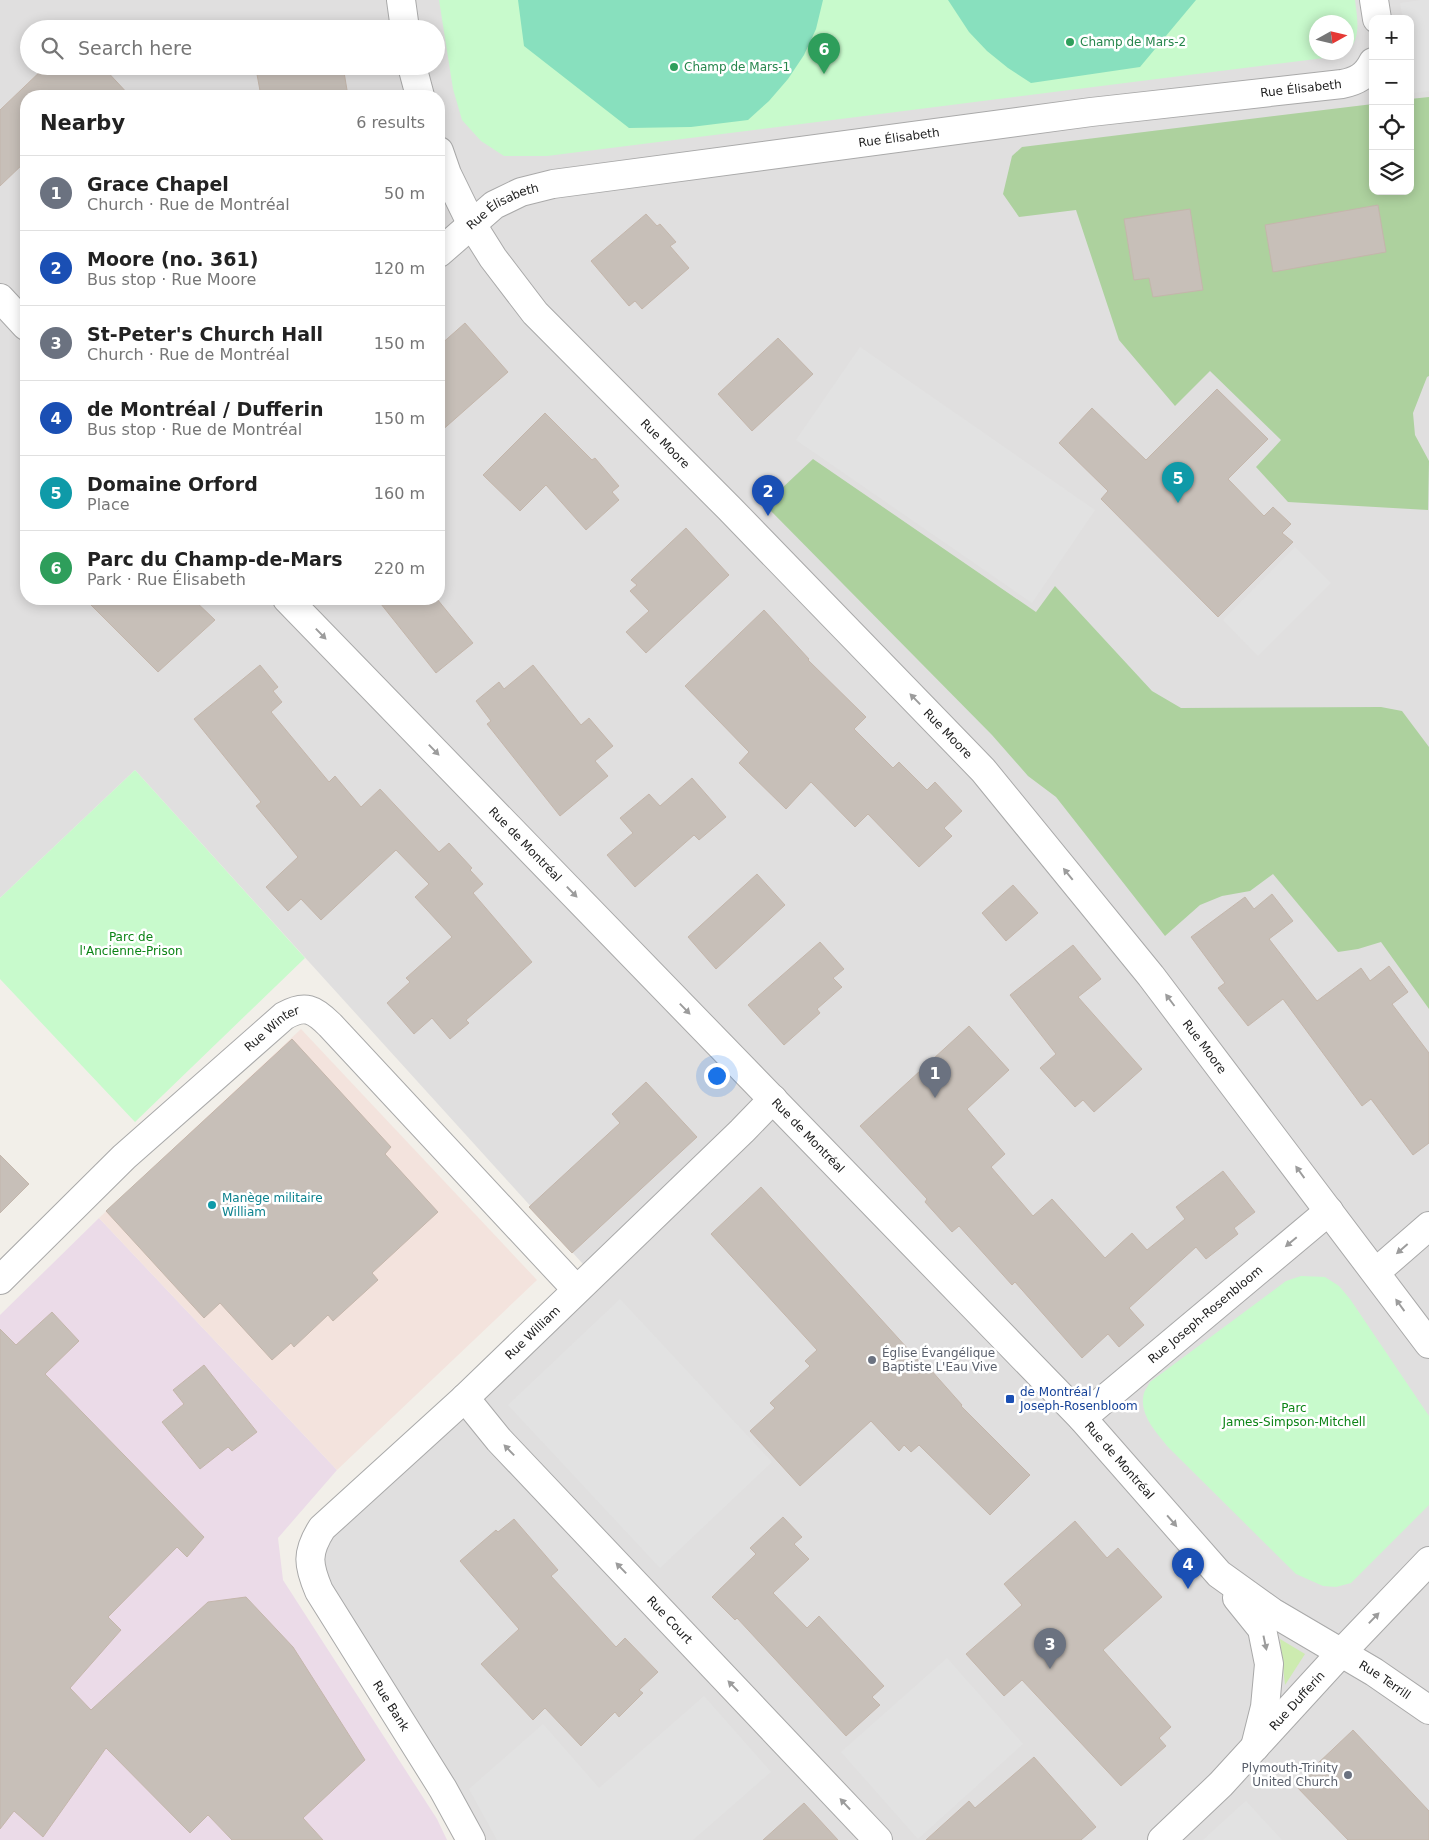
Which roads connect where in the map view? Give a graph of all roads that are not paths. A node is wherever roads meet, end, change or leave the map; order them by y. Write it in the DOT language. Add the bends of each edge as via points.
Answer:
graph roads {
  1 [pos="401,0"];
  2 [pos="1374,0"];
  3 [pos="1376,15"];
  4 [pos="404,20"];
  5 [pos="1369,70"];
  6 [pos="414,75"];
  7 [pos="418,90"];
  8 [pos="445,168"];
  9 [pos="471,223"];
  10 [pos="445,247"];
  11 [pos="293,605"];
  12 [pos="773,1099"];
  13 [pos="1329,1211"];
  14 [pos="1429,1226"];
  15 [pos="1376,1272"];
  16 [pos="0,1280"];
  17 [pos="576,1289"];
  18 [pos="1429,1344"];
  19 [pos="465,1398"];
  20 [pos="1082,1418"];
  21 [pos="1429,1561"];
  22 [pos="311,1573"];
  23 [pos="1219,1574"];
  24 [pos="1341,1653"];
  25 [pos="1429,1710"];
  26 [pos="1255,1748"];
  27 [pos="471,1840"];
  28 [pos="878,1840"];
  29 [pos="1162,1840"];
  1 -- 4 [label="street"];
  2 -- 3 [label="street"];
  5 -- 9 [label="street, Rue Élisabeth" via="1358,80 1342,84 1091,112 553,184 521,192 494,205"];
  6 -- 7 [label="street"];
  8 -- 9 [label="street, Rue Moore"];
  9 -- 10 [label="street, Rue Élisabeth"];
  13 -- 9 [label="street, Rue Moore, one-way" via="1151,976 983,770 535,313"];
  11 -- 12 [label="street, Rue de Montréal, one-way"];
  12 -- 17 [label="street, Rue William"];
  12 -- 20 [label="street, Rue de Montréal"];
  13 -- 15 [label="street, Rue Moore"];
  13 -- 20 [label="street, Rue Joseph-Rosenbloom, one-way"];
  14 -- 15 [label="street, one-way"];
  18 -- 15 [label="street, Rue Moore, one-way"];
  16 -- 17 [label="street, Rue Winter" via="124,1157 284,1016 295,1010 312,1010 330,1025"];
  17 -- 19 [label="street, Rue William"];
  19 -- 22 [label="street, Rue William" via="322,1528 309,1557"];
  28 -- 19 [label="street, Rue Court, one-way" via="499,1440"];
  20 -- 23 [label="street, Rue de Montréal, one-way"];
  24 -- 21 [label="street, Rue Dufferin, one-way"];
  22 -- 27 [label="street, Rue Bank" via="319,1591 443,1788"];
  23 -- 24 [label="street, Rue de Montréal" via="1272,1612"];
  23 -- 26 [label="street, one-way" via="1262,1629 1269,1664 1265,1706"];
  24 -- 25 [label="street, Rue Terrill"];
  24 -- 26 [label="street, Rue Dufferin"];
  26 -- 29 [label="street, Rue Dufferin"];
}
